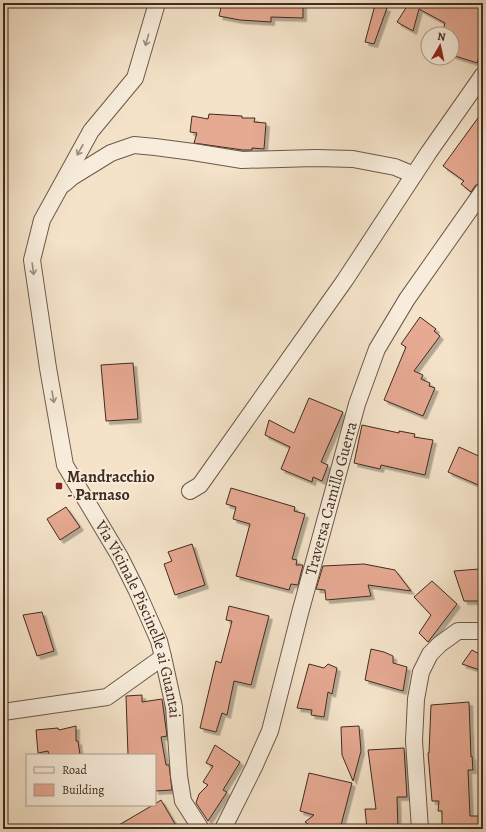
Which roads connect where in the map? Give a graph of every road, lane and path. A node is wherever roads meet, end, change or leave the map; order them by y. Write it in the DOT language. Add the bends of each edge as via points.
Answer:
graph roads {
  1 [pos="157,3"];
  2 [pos="483,75"];
  3 [pos="414,175"];
  4 [pos="59,189"];
  5 [pos="483,191"];
  6 [pos="190,491"];
  7 [pos="483,631"];
  8 [pos="163,657"];
  9 [pos="3,712"];
  10 [pos="196,827"];
  11 [pos="224,827"];
  12 [pos="420,829"];
  1 -- 4 [label="street, Via Vicinale Piscinelle ai Guantai, one-way" via="136,78 91,131"];
  2 -- 3 [label="street"];
  3 -- 4 [label="street" via="395,167 353,159 242,160 134,146 111,153 72,177"];
  3 -- 6 [label="street" via="345,280 200,485"];
  4 -- 8 [label="street, Via Vicinale Piscinelle ai Guantai, one-way" via="42,220 32,260 65,465 120,557 159,641"];
  5 -- 11 [label="street, Traversa Camillo Guerra" via="407,299 377,349 355,411 270,731"];
  7 -- 12 [label="street" via="458,631 430,654 421,672 416,700 414,741"];
  8 -- 9 [label="street" via="107,697"];
  8 -- 10 [label="street, Via Vicinale Piscinelle ai Guantai" via="174,707 183,801"];
}
